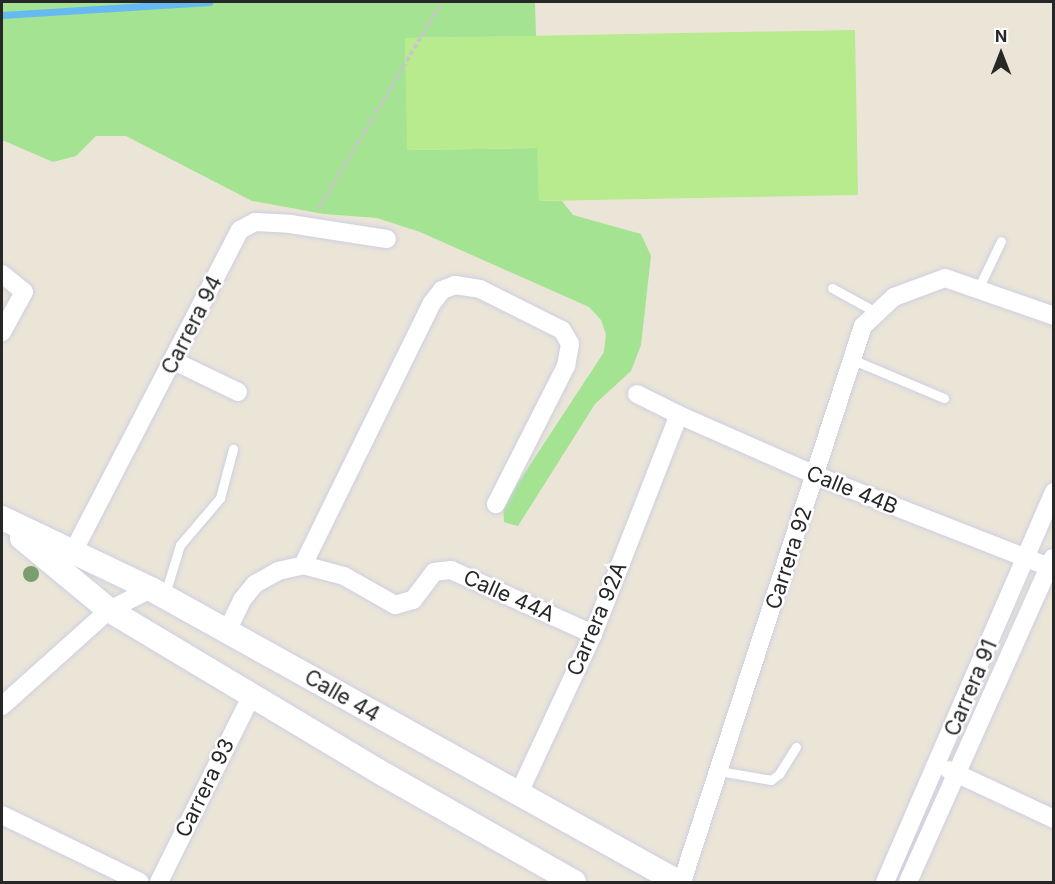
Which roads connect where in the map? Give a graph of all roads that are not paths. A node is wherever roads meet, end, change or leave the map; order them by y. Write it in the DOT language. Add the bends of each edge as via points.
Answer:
graph roads {
  1 [pos="387,239"];
  2 [pos="1000,241"];
  3 [pos="2,274"];
  4 [pos="832,288"];
  5 [pos="978,290"];
  6 [pos="874,311"];
  7 [pos="1053,316"];
  8 [pos="2,332"];
  9 [pos="851,359"];
  10 [pos="174,361"];
  11 [pos="238,392"];
  12 [pos="637,394"];
  13 [pos="944,398"];
  14 [pos="679,415"];
  15 [pos="233,449"];
  16 [pos="817,476"];
  17 [pos="1053,492"];
  18 [pos="496,504"];
  19 [pos="2,520"];
  20 [pos="73,552"];
  21 [pos="1024,560"];
  22 [pos="303,565"];
  23 [pos="1052,565"];
  24 [pos="158,593"];
  25 [pos="109,610"];
  26 [pos="227,631"];
  27 [pos="593,633"];
  28 [pos="253,693"];
  29 [pos="2,706"];
  30 [pos="796,747"];
  31 [pos="939,765"];
  32 [pos="719,771"];
  33 [pos="958,774"];
  34 [pos="518,795"];
  35 [pos="2,814"];
  36 [pos="1053,819"];
  37 [pos="140,882"];
  38 [pos="159,882"];
  39 [pos="574,882"];
  40 [pos="680,882"];
  41 [pos="885,882"];
  42 [pos="908,882"];
  1 -- 10 [label="street, Carrera 94" via="255,222 240,230"];
  2 -- 5 [label="lane"];
  3 -- 8 [label="street" via="24,292"];
  4 -- 6 [label="lane"];
  5 -- 6 [label="street, Carrera 92" via="945,278 913,287"];
  5 -- 7 [label="street"];
  6 -- 9 [label="street, Carrera 92" via="863,326"];
  9 -- 13 [label="lane"];
  9 -- 16 [label="street, Carrera 92"];
  10 -- 11 [label="street"];
  10 -- 20 [label="street, Carrera 94"];
  12 -- 14 [label="street, Calle 44B"];
  14 -- 16 [label="street, Calle 44B"];
  14 -- 27 [label="street, Carrera 92A"];
  15 -- 24 [label="lane" via="220,498 180,545"];
  16 -- 21 [label="street, Calle 44B"];
  16 -- 32 [label="street, Carrera 92"];
  17 -- 21 [label="street, Carrera 91"];
  18 -- 22 [label="street" via="566,366 570,344 562,330 480,289 455,285 442,290 432,303"];
  19 -- 20 [label="street, Calle 44"];
  19 -- 25 [label="street, Calle 44"];
  20 -- 24 [label="street, Calle 44"];
  21 -- 23 [label="street, Calle 44B"];
  21 -- 31 [label="street, Carrera 91"];
  22 -- 26 [label="street" via="278,571 255,584"];
  22 -- 27 [label="street, Calle 44A" via="344,576 395,605 413,600 434,572 450,570"];
  23 -- 33 [label="street, Carrera 91"];
  24 -- 25 [label="street"];
  24 -- 26 [label="street, Calle 44"];
  25 -- 28 [label="street, Calle 44"];
  25 -- 29 [label="street"];
  26 -- 34 [label="street, Calle 44"];
  27 -- 34 [label="street, Carrera 92A"];
  28 -- 38 [label="street, Carrera 93"];
  28 -- 39 [label="street, Calle 44" via="385,775"];
  30 -- 32 [label="lane" via="780,774 771,780"];
  31 -- 33 [label="street"];
  31 -- 41 [label="street, Carrera 91"];
  32 -- 40 [label="street, Carrera 92"];
  33 -- 36 [label="street"];
  33 -- 42 [label="street, Carrera 91"];
  34 -- 40 [label="street, Calle 44"];
  35 -- 37 [label="street"];
}
